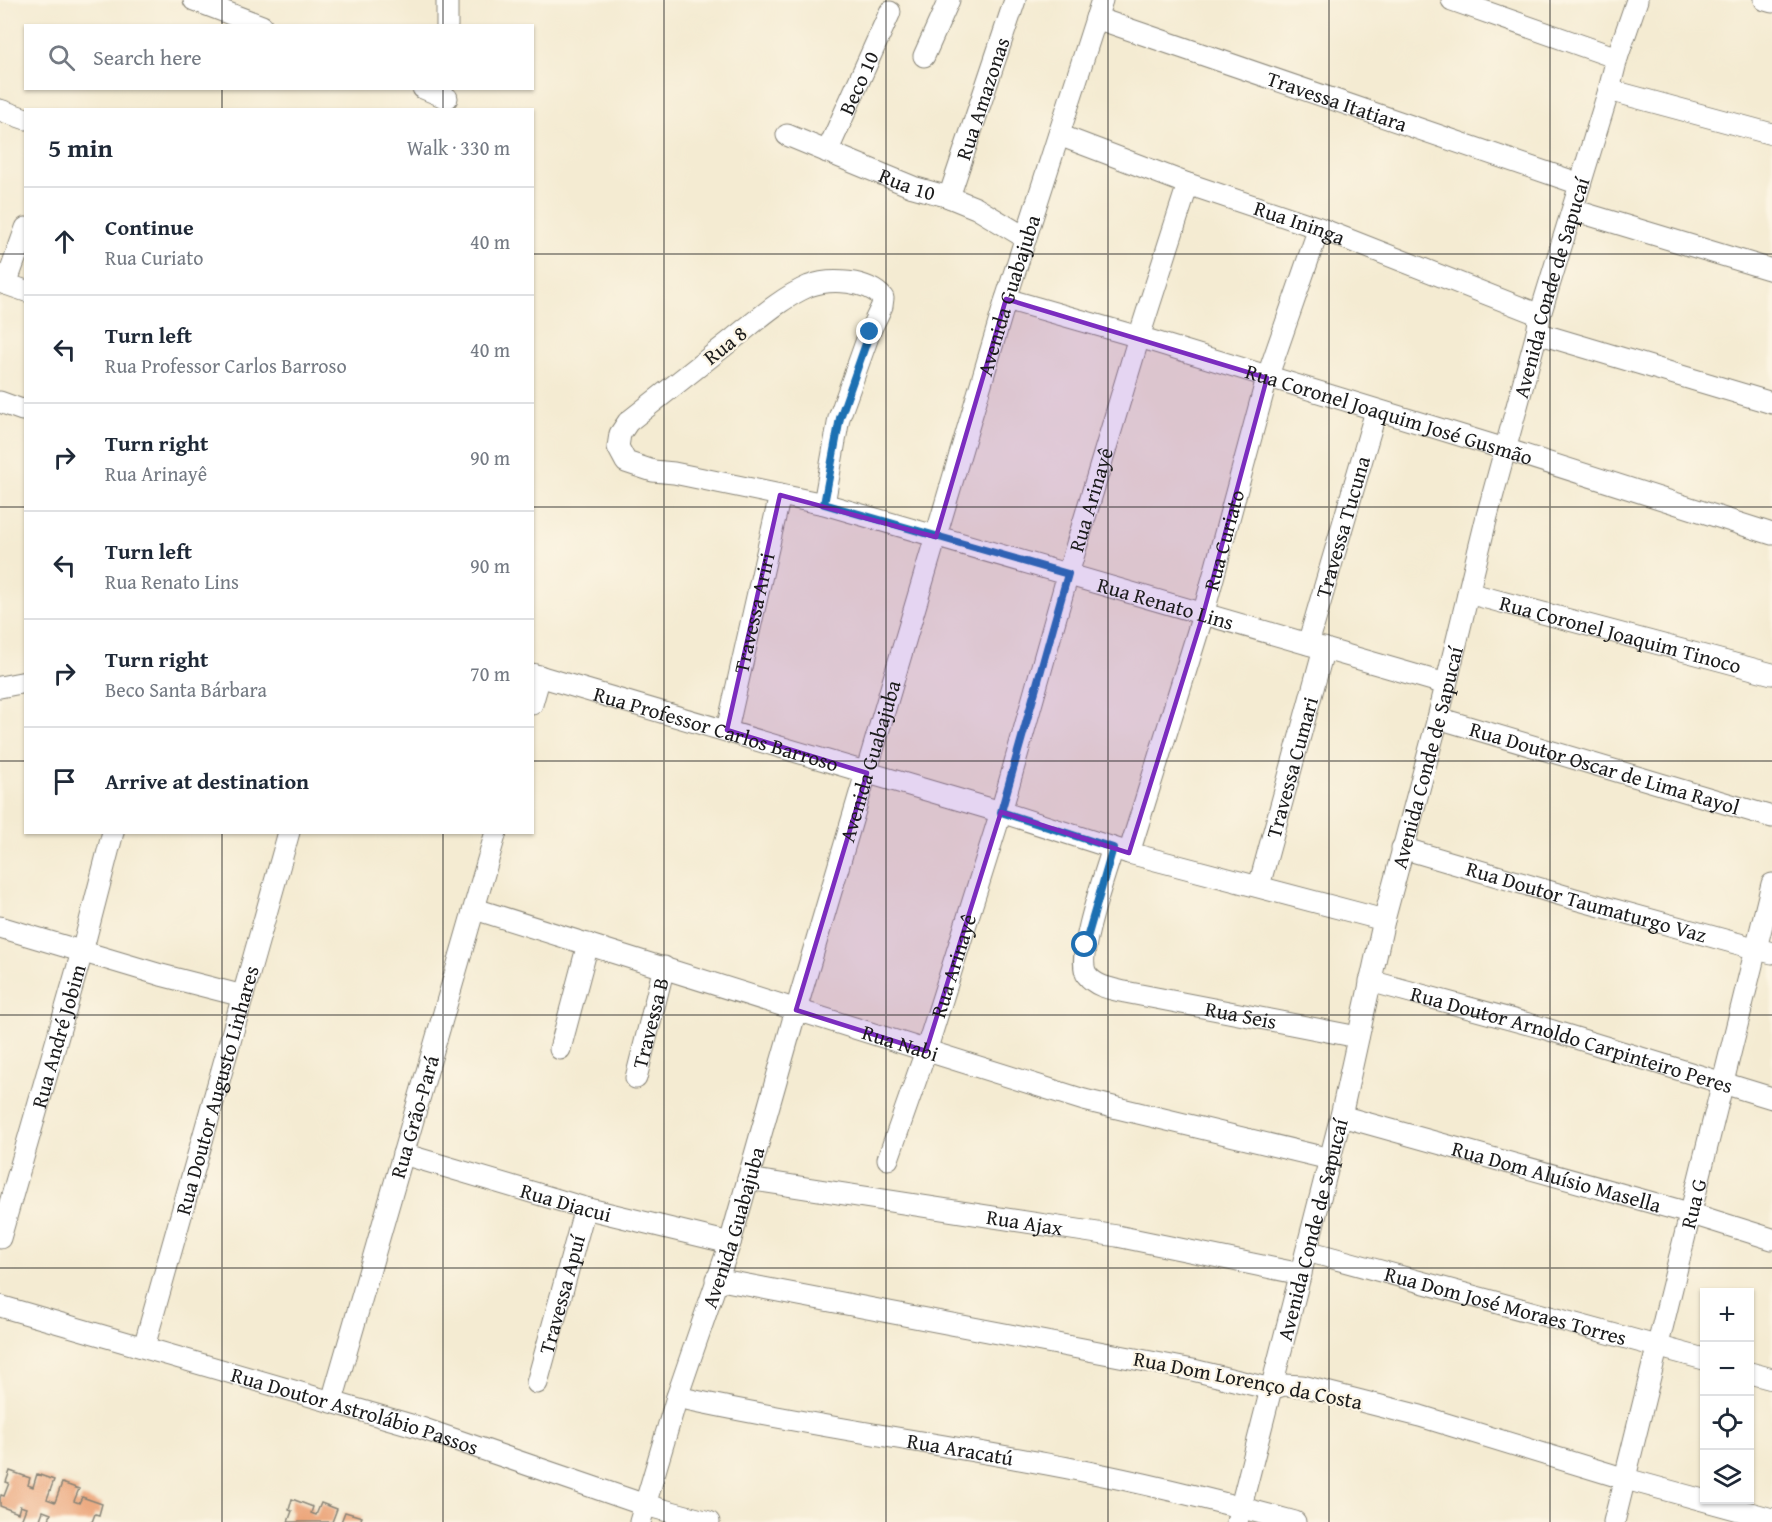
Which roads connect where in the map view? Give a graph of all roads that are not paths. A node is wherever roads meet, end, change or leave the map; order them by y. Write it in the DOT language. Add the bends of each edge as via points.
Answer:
graph roads {
  1 [pos="194,0"];
  2 [pos="447,0"];
  3 [pos="949,0"];
  4 [pos="1016,0"];
  5 [pos="1452,0"];
  6 [pos="1637,0"];
  7 [pos="1765,0"];
  8 [pos="1772,2"];
  9 [pos="1099,9"];
  10 [pos="890,12"];
  11 [pos="257,24"];
  12 [pos="447,24"];
  13 [pos="924,56"];
  14 [pos="1617,58"];
  15 [pos="427,90"];
  16 [pos="1609,90"];
  17 [pos="445,99"];
  18 [pos="0,110"];
  19 [pos="24,118"];
  20 [pos="1772,134"];
  21 [pos="787,135"];
  22 [pos="1059,135"];
  23 [pos="827,152"];
  24 [pos="1188,184"];
  25 [pos="1580,184"];
  26 [pos="949,197"];
  27 [pos="1573,210"];
  28 [pos="1319,228"];
  29 [pos="24,236"];
  30 [pos="1026,238"];
  31 [pos="1772,270"];
  32 [pos="11,286"];
  33 [pos="1006,299"];
  34 [pos="1539,324"];
  35 [pos="1138,337"];
  36 [pos="1267,378"];
  37 [pos="0,402"];
  38 [pos="1772,403"];
  39 [pos="24,410"];
  40 [pos="1376,411"];
  41 [pos="1505,449"];
  42 [pos="674,473"];
  43 [pos="780,495"];
  44 [pos="824,504"];
  45 [pos="1772,534"];
  46 [pos="936,537"];
  47 [pos="1068,574"];
  48 [pos="1468,593"];
  49 [pos="1203,615"];
  50 [pos="1316,646"];
  51 [pos="1772,674"];
  52 [pos="536,675"];
  53 [pos="24,682"];
  54 [pos="1446,684"];
  55 [pos="0,687"];
  56 [pos="1438,718"];
  57 [pos="727,730"];
  58 [pos="867,773"];
  59 [pos="1001,812"];
  60 [pos="1772,817"];
  61 [pos="112,834"];
  62 [pos="288,834"];
  63 [pos="495,834"];
  64 [pos="1402,848"];
  65 [pos="1121,850"];
  66 [pos="1772,884"];
  67 [pos="1259,886"];
  68 [pos="475,909"];
  69 [pos="1384,920"];
  70 [pos="0,927"];
  71 [pos="588,944"];
  72 [pos="1764,951"];
  73 [pos="82,952"];
  74 [pos="664,967"];
  75 [pos="1370,981"];
  76 [pos="1125,992"];
  77 [pos="243,996"];
  78 [pos="796,1010"];
  79 [pos="1358,1037"];
  80 [pos="560,1049"];
  81 [pos="926,1051"];
  82 [pos="636,1078"];
  83 [pos="1722,1084"];
  84 [pos="1772,1098"];
  85 [pos="1341,1116"];
  86 [pos="403,1154"];
  87 [pos="888,1159"];
  88 [pos="1330,1159"];
  89 [pos="748,1179"];
  90 [pos="585,1208"];
  91 [pos="1689,1213"];
  92 [pos="0,1238"];
  93 [pos="1772,1239"];
  94 [pos="730,1242"];
  95 [pos="1307,1251"];
  96 [pos="1301,1274"];
  97 [pos="716,1279"];
  98 [pos="0,1306"];
  99 [pos="1657,1345"];
  100 [pos="144,1347"];
  101 [pos="1700,1358"];
  102 [pos="1754,1374"];
  103 [pos="1772,1379"];
  104 [pos="537,1383"];
  105 [pos="1271,1389"];
  106 [pos="677,1397"];
  107 [pos="332,1401"];
  108 [pos="1626,1479"];
  109 [pos="642,1514"];
  110 [pos="1239,1515"];
  111 [pos="1772,1519"];
  112 [pos="709,1522"];
  113 [pos="1295,1522"];
  114 [pos="1614,1522"];
  1 -- 11 [label="street"];
  2 -- 12 [label="street"];
  3 -- 13 [label="street"];
  4 -- 26 [label="street, Rua Amazonas"];
  5 -- 14 [label="street"];
  6 -- 14 [label="street, Avenida Conde de Sapucaí"];
  7 -- 8 [label="street"];
  9 -- 22 [label="street, Avenida Guabajuba"];
  9 -- 25 [label="street, Travessa Itatiara"];
  10 -- 23 [label="street, Beco 10"];
  14 -- 16 [label="street, Avenida Conde de Sapucaí"];
  15 -- 17 [label="street"];
  16 -- 20 [label="street"];
  16 -- 25 [label="street, Avenida Conde de Sapucaí"];
  18 -- 19 [label="street"];
  21 -- 23 [label="street, Rua 10"];
  22 -- 24 [label="street, Rua Ininga"];
  22 -- 30 [label="street, Avenida Guabajuba"];
  23 -- 26 [label="street, Rua 10" via="913,187"];
  24 -- 28 [label="street, Rua Ininga"];
  24 -- 35 [label="street, Rua Arinayê"];
  25 -- 27 [label="street, Avenida Conde de Sapucaí"];
  26 -- 30 [label="street, Rua 10" via="990,215"];
  27 -- 31 [label="street"];
  27 -- 34 [label="street, Avenida Conde de Sapucaí"];
  28 -- 34 [label="street, Rua Ininga"];
  28 -- 36 [label="street, Rua Curiato"];
  29 -- 32 [label="street"];
  30 -- 33 [label="street, Avenida Guabajuba"];
  33 -- 35 [label="street, Rua Coronel Joaquim José Gusmão"];
  33 -- 46 [label="street, Avenida Guabajuba"];
  34 -- 38 [label="street, Rua Ininga"];
  34 -- 41 [label="street, Avenida Conde de Sapucaí"];
  35 -- 36 [label="street, Rua Coronel Joaquim José Gusmão"];
  35 -- 47 [label="street, Rua Arinayê"];
  36 -- 40 [label="street, Rua Coronel Joaquim José Gusmão"];
  36 -- 49 [label="street, Rua Curiato"];
  37 -- 39 [label="street"];
  40 -- 41 [label="street, Rua Coronel Joaquim José Gusmão"];
  40 -- 50 [label="street, Travessa Tucuna"];
  41 -- 45 [label="street, Rua Coronel Joaquim José Gusmão"];
  41 -- 48 [label="street, Avenida Conde de Sapucaí"];
  42 -- 43 [label="street, Rua Renato Lins"];
  42 -- 44 [label="street, Rua 8" via="626,462 618,447 628,422 776,305 809,286 827,282 860,286 883,298 882,306 840,418"];
  43 -- 44 [label="street, Rua Renato Lins"];
  43 -- 57 [label="street, Travessa Ariri"];
  44 -- 46 [label="street, Rua Renato Lins"];
  46 -- 47 [label="street, Rua Renato Lins"];
  46 -- 58 [label="street, Avenida Guabajuba"];
  47 -- 49 [label="street, Rua Renato Lins"];
  47 -- 59 [label="street, Rua Arinayê"];
  48 -- 51 [label="street, Rua Coronel Joaquim Tinoco"];
  48 -- 54 [label="street, Avenida Conde de Sapucaí"];
  49 -- 50 [label="street, Rua Renato Lins"];
  49 -- 65 [label="street, Rua Curiato"];
  50 -- 54 [label="street, Rua Renato Lins"];
  50 -- 67 [label="street, Travessa Cumari"];
  52 -- 57 [label="street, Rua Professor Carlos Barroso"];
  53 -- 55 [label="street"];
  54 -- 56 [label="street, Avenida Conde de Sapucaí"];
  56 -- 60 [label="street, Rua Doutor Oscar de Lima Rayol"];
  56 -- 64 [label="street, Avenida Conde de Sapucaí"];
  57 -- 58 [label="street, Rua Professor Carlos Barroso"];
  58 -- 59 [label="street, Rua Professor Carlos Barroso"];
  58 -- 78 [label="street, Avenida Guabajuba"];
  59 -- 65 [label="street, Rua Professor Carlos Barroso"];
  59 -- 81 [label="street, Rua Arinayê"];
  61 -- 73 [label="street, Rua André Jobim"];
  62 -- 77 [label="street, Rua Doutor Augusto Linhares"];
  63 -- 68 [label="street, Rua Grão-Pará"];
  64 -- 69 [label="street, Avenida Conde de Sapucaí"];
  64 -- 72 [label="street, Rua Doutor Taumaturgo Vaz"];
  65 -- 67 [label="street, Rua Professor Carlos Barroso"];
  65 -- 76 [label="street, Rua Curiato" via="1085,945 1083,964 1095,983"];
  66 -- 72 [label="street, Rua G"];
  67 -- 69 [label="street, Rua Professor Carlos Barroso"];
  68 -- 71 [label="street, Rua Nabi"];
  68 -- 86 [label="street, Rua Grão-Pará"];
  69 -- 75 [label="street, Avenida Conde de Sapucaí"];
  70 -- 73 [label="street"];
  71 -- 74 [label="street, Rua Nabi"];
  71 -- 80 [label="street"];
  72 -- 83 [label="street, Rua G"];
  73 -- 77 [label="street"];
  73 -- 92 [label="street, Rua André Jobim"];
  74 -- 78 [label="street, Rua Nabi"];
  74 -- 82 [label="street, Travessa B"];
  75 -- 79 [label="street, Avenida Conde de Sapucaí"];
  75 -- 83 [label="street, Rua Doutor Arnoldo Carpinteiro Peres" via="1543,1028"];
  76 -- 79 [label="street, Rua Seis"];
  77 -- 100 [label="street, Rua Doutor Augusto Linhares"];
  78 -- 81 [label="street, Rua Nabi"];
  78 -- 89 [label="street, Avenida Guabajuba"];
  79 -- 85 [label="street, Avenida Conde de Sapucaí"];
  81 -- 87 [label="street, Rua Arinayê"];
  81 -- 88 [label="street, Rua Nabi" via="1084,1100"];
  83 -- 84 [label="street, Rua Doutor Arnoldo Carpinteiro Peres"];
  83 -- 91 [label="street, Rua G"];
  85 -- 88 [label="street, Avenida Conde de Sapucaí"];
  85 -- 91 [label="street, Rua Dom Aluísio Masella"];
  86 -- 90 [label="street, Rua Diacui"];
  86 -- 107 [label="street, Rua Grão-Pará"];
  88 -- 95 [label="street, Avenida Conde de Sapucaí"];
  89 -- 94 [label="street, Avenida Guabajuba"];
  89 -- 96 [label="street, Rua Ajax" via="1118,1236"];
  90 -- 94 [label="street, Rua Diacui"];
  90 -- 104 [label="street, Travessa Apuí"];
  91 -- 93 [label="street, Rua Dom Aluísio Masella"];
  91 -- 99 [label="street, Rua G"];
  94 -- 97 [label="street, Avenida Guabajuba"];
  95 -- 96 [label="street, Avenida Conde de Sapucaí"];
  95 -- 99 [label="street, Rua Dom José Moraes Torres"];
  96 -- 105 [label="street, Avenida Conde de Sapucaí"];
  97 -- 105 [label="street, Rua Dom Lorenço da Costa" via="1193,1370"];
  97 -- 106 [label="street, Avenida Guabajuba"];
  98 -- 100 [label="street, Rua Doutor Astrolábio Passos"];
  99 -- 101 [label="street, Rua Dom José Moraes Torres"];
  99 -- 108 [label="street, Rua G"];
  100 -- 107 [label="street, Rua Doutor Astrolábio Passos"];
  102 -- 103 [label="street"];
  105 -- 108 [label="street, Rua Dom Lorenço da Costa" via="1293,1385 1310,1388 1420,1416"];
  105 -- 110 [label="street, Avenida Conde de Sapucaí"];
  106 -- 109 [label="street, Avenida Guabajuba"];
  106 -- 110 [label="street, Rua Aracatú" via="761,1416 1082,1470"];
  107 -- 109 [label="street, Rua Doutor Astrolábio Passos" via="418,1427"];
  108 -- 111 [label="street, Rua Dom Lorenço da Costa"];
  108 -- 114 [label="street, Rua G"];
  109 -- 112 [label="street, Rua Doutor Astrolábio Passos"];
  110 -- 113 [label="street, Rua Aracatú"];
}
